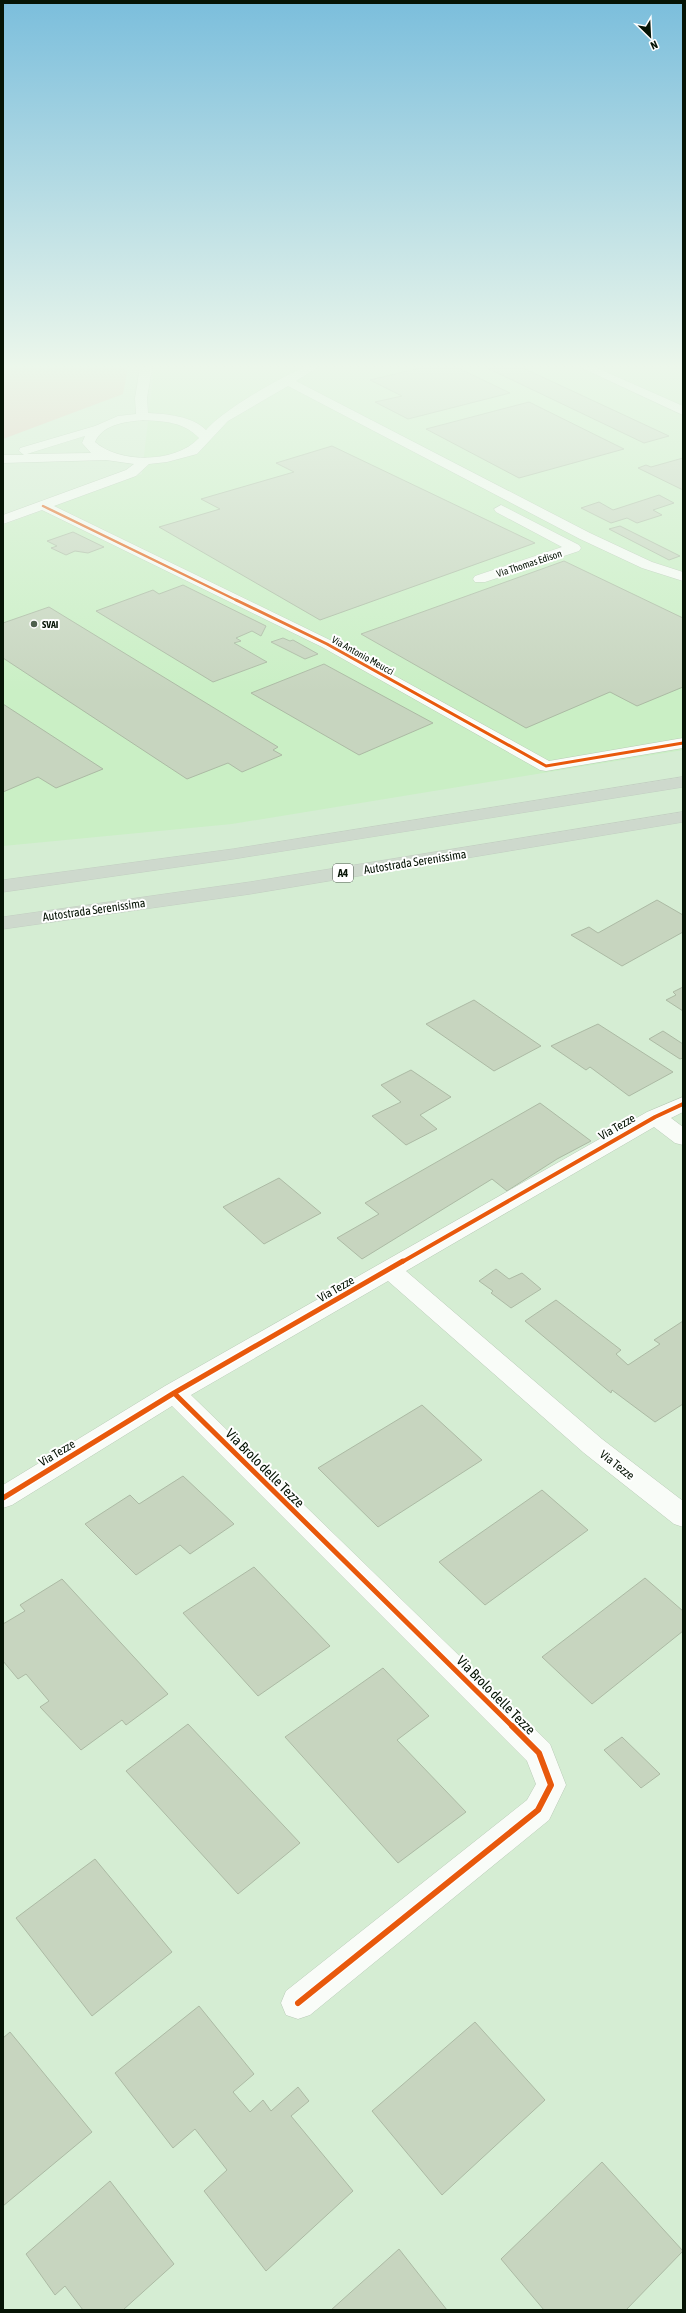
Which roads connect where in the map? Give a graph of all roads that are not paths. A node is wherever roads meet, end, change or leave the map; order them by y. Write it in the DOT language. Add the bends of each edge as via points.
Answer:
graph roads {
  1 [pos="123,476"];
  2 [pos="470,476"];
  3 [pos="490,504"];
  4 [pos="43,506"];
  5 [pos="3,520"];
  6 [pos="683,577"];
  7 [pos="480,579"];
  8 [pos="683,743"];
  9 [pos="683,782"];
  10 [pos="683,818"];
  11 [pos="3,886"];
  12 [pos="3,923"];
  13 [pos="683,1104"];
  14 [pos="655,1117"];
  15 [pos="683,1138"];
  16 [pos="390,1270"];
  17 [pos="174,1394"];
  18 [pos="3,1498"];
  19 [pos="683,1516"];
  20 [pos="298,2003"];
  1 -- 4 [label="street"];
  2 -- 6 [label="street" via="585,536 647,565"];
  3 -- 7 [label="street, Via Thomas Edison" via="574,548"];
  4 -- 5 [label="street"];
  4 -- 8 [label="street, Via Antonio Meucci" via="327,644 546,766"];
  9 -- 11 [label="highway" via="234,854"];
  10 -- 12 [label="highway, Autostrada Serenissima / A4" via="266,885"];
  13 -- 14 [label="street, Via Tezze"];
  14 -- 15 [label="street"];
  14 -- 16 [label="street, Via Tezze"];
  16 -- 17 [label="street, Via Tezze"];
  16 -- 19 [label="street, Via Tezze" via="593,1446"];
  17 -- 18 [label="street, Via Tezze"];
  17 -- 20 [label="street, Via Brolo delle Tezze" via="539,1753 551,1785 538,1810"];
}
